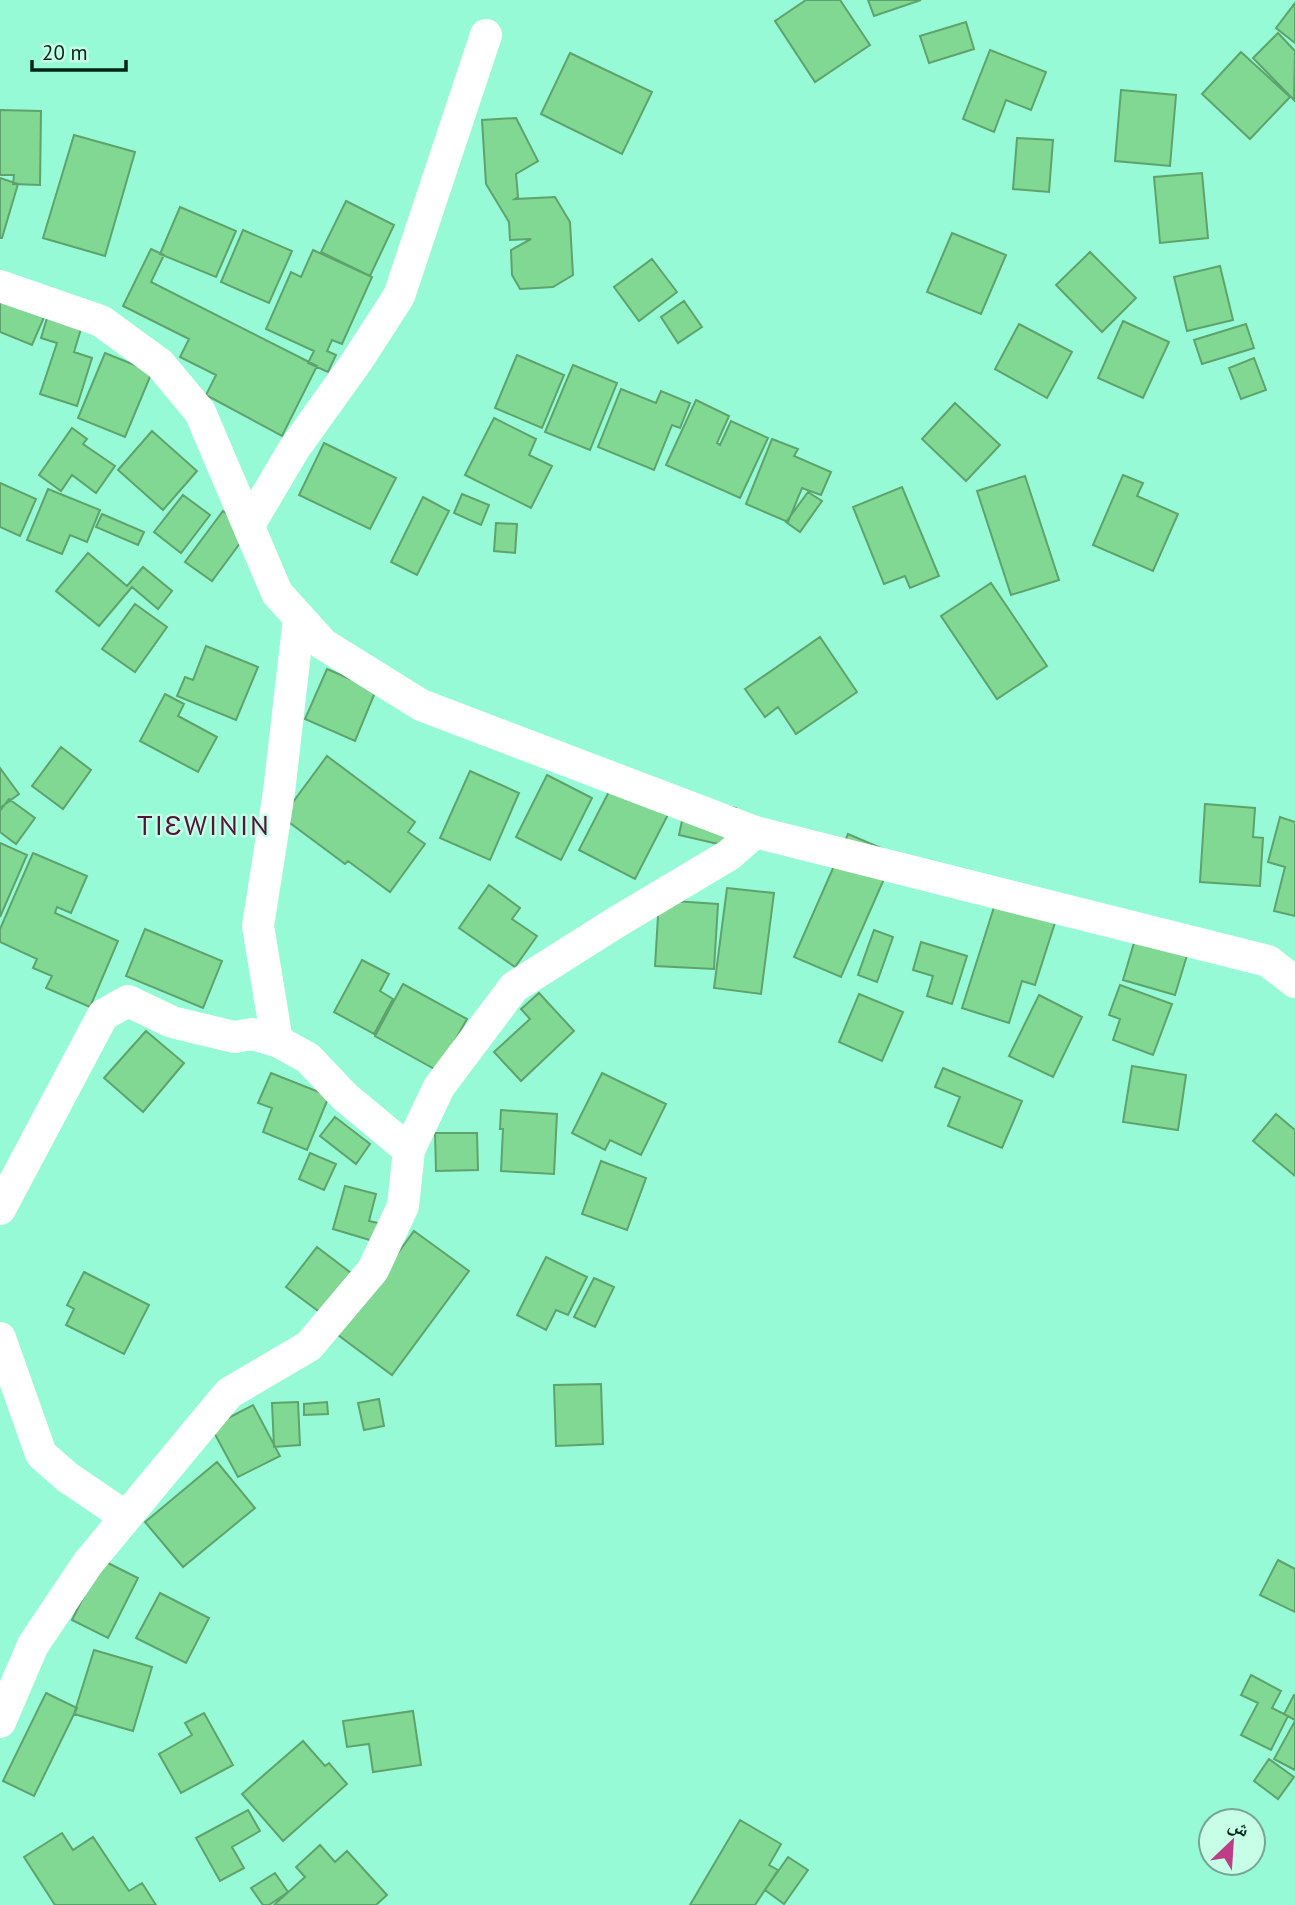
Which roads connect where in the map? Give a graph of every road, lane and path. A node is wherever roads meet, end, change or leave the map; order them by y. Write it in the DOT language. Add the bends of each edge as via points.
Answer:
graph roads {
  1 [pos="486,35"];
  2 [pos="0,286"];
  3 [pos="249,525"];
  4 [pos="299,618"];
  5 [pos="755,832"];
  6 [pos="1295,982"];
  7 [pos="277,1041"];
  8 [pos="409,1150"];
  9 [pos="0,1209"];
  10 [pos="0,1338"];
  11 [pos="126,1517"];
  12 [pos="0,1722"];
  1 -- 3 [label="street" via="399,296 294,449"];
  2 -- 3 [label="street" via="101,321 160,364 200,412"];
  3 -- 4 [label="street" via="277,593"];
  4 -- 5 [label="street" via="323,644 421,705"];
  4 -- 7 [label="street" via="258,926"];
  5 -- 6 [label="street" via="1268,961"];
  5 -- 8 [label="street" via="729,855 514,987 439,1087"];
  7 -- 8 [label="street" via="308,1058 344,1096"];
  7 -- 9 [label="street" via="252,1034 234,1037 172,1022 128,1001 103,1015"];
  8 -- 11 [label="street" via="403,1206 373,1270 309,1346 229,1393"];
  10 -- 11 [label="street" via="41,1454"];
  11 -- 12 [label="street" via="88,1563 33,1645"];
}
